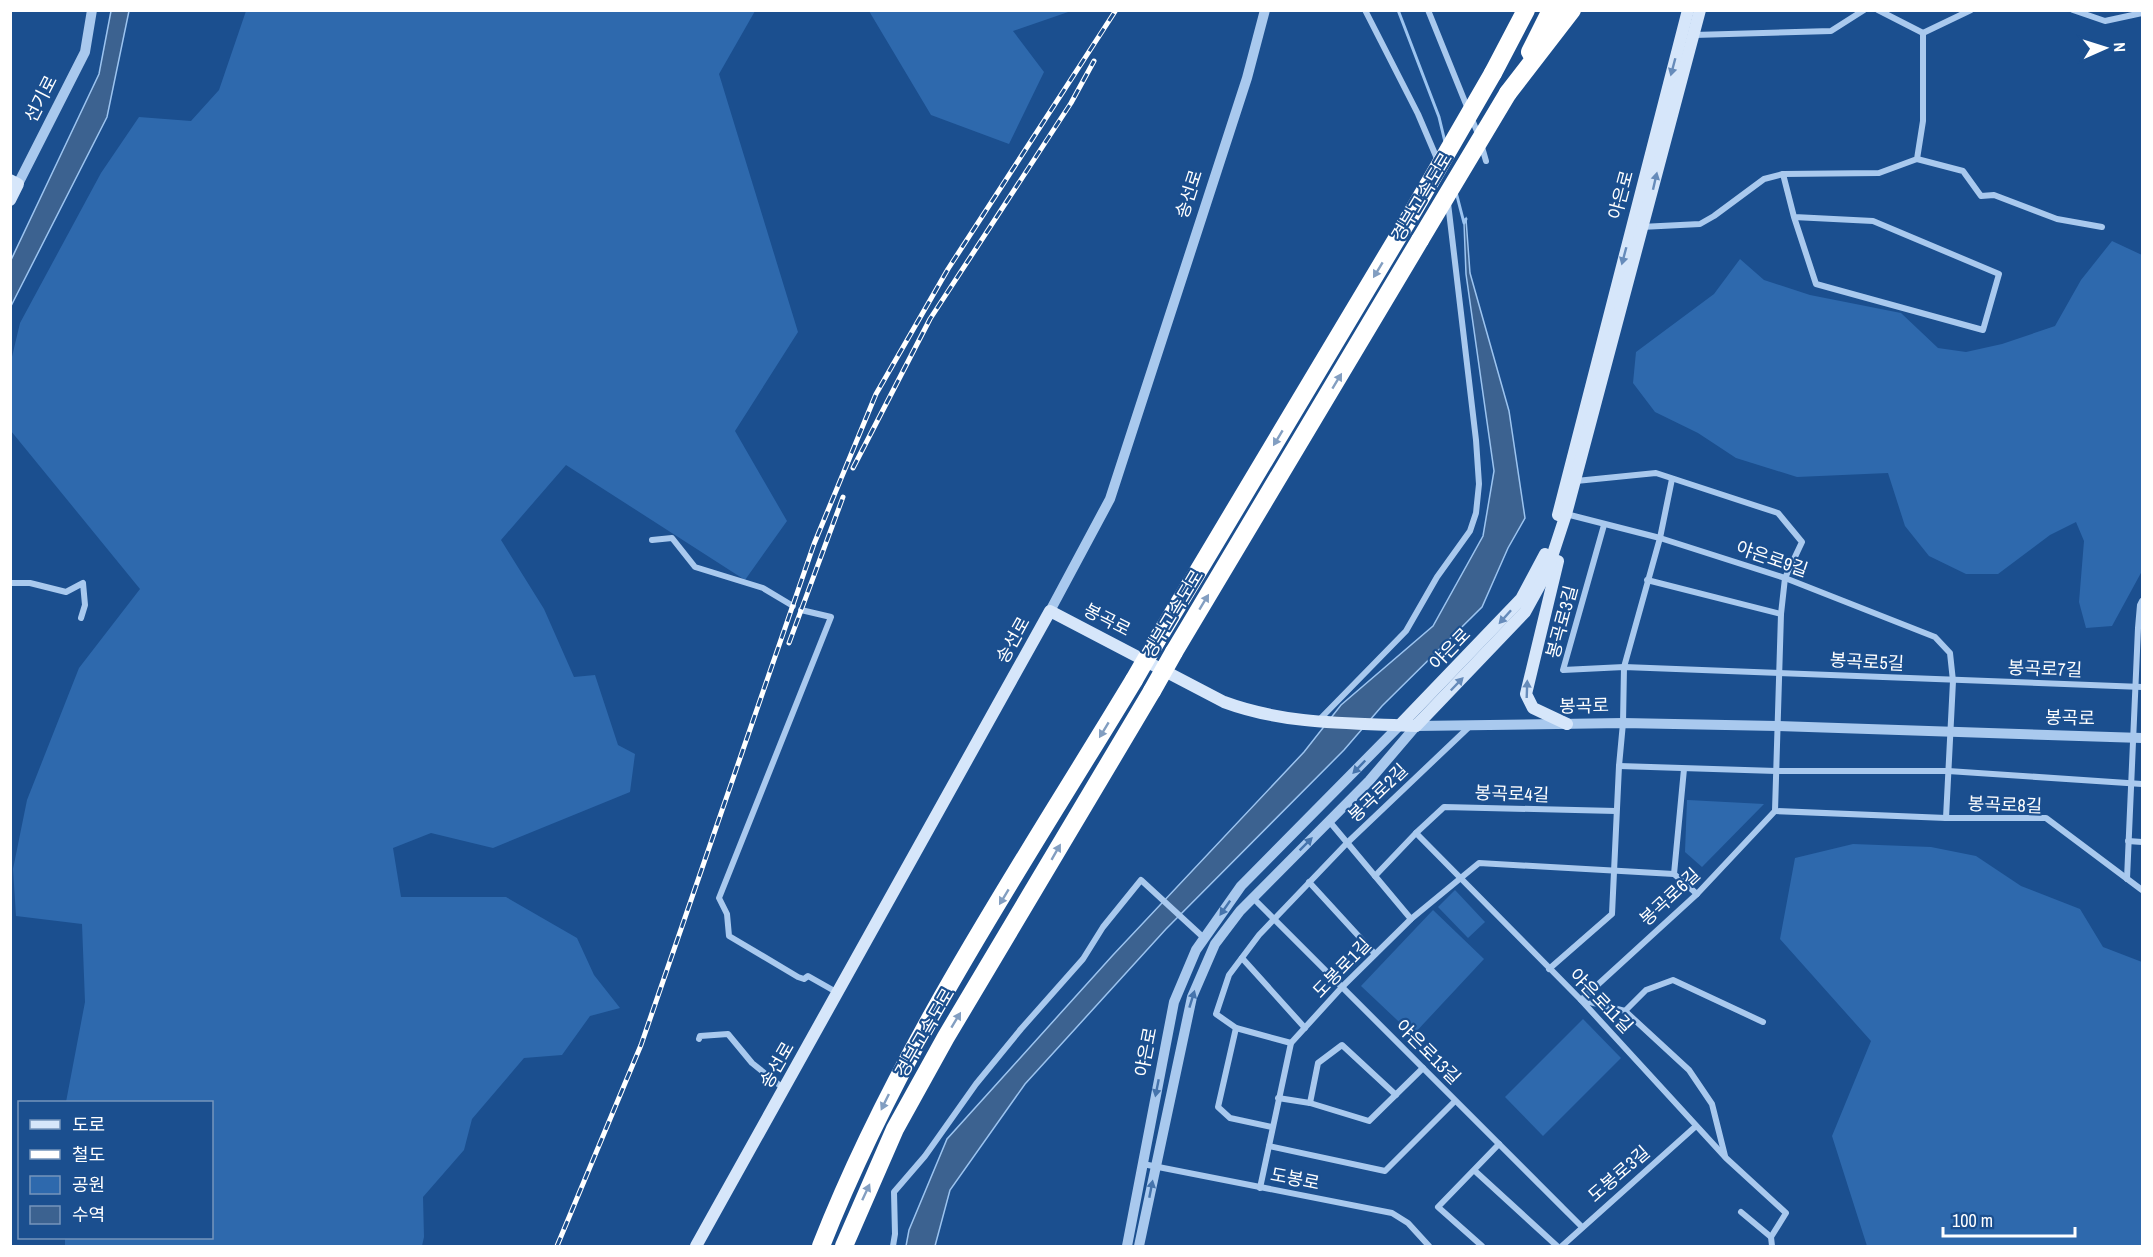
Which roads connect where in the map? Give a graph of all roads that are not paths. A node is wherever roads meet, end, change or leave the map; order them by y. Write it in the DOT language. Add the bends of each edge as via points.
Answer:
graph roads {
  1 [pos="92,10"];
  2 [pos="1265,10"];
  3 [pos="1365,10"];
  4 [pos="1428,10"];
  5 [pos="1516,10"];
  6 [pos="1526,10"];
  7 [pos="1551,10"];
  8 [pos="1572,10"];
  9 [pos="1688,10"];
  10 [pos="1700,10"];
  11 [pos="1864,10"];
  12 [pos="1878,10"];
  13 [pos="1971,10"];
  14 [pos="2073,10"];
  15 [pos="2142,14"];
  16 [pos="1923,33"];
  17 [pos="1694,35"];
  18 [pos="1493,73"];
  19 [pos="1508,93"];
  20 [pos="1917,159"];
  21 [pos="1486,161"];
  22 [pos="1443,174"];
  23 [pos="1783,174"];
  24 [pos="14,182"];
  25 [pos="1445,185"];
  26 [pos="10,200"];
  27 [pos="1794,217"];
  28 [pos="1631,227"];
  29 [pos="1644,227"];
  30 [pos="2102,227"];
  31 [pos="1672,479"];
  32 [pos="1576,481"];
  33 [pos="1566,514"];
  34 [pos="1604,525"];
  35 [pos="1660,538"];
  36 [pos="652,540"];
  37 [pos="1785,578"];
  38 [pos="1647,580"];
  39 [pos="10,583"];
  40 [pos="2142,601"];
  41 [pos="793,606"];
  42 [pos="801,610"];
  43 [pos="1050,611"];
  44 [pos="1781,614"];
  45 [pos="81,618"];
  46 [pos="2140,629"];
  47 [pos="1624,667"];
  48 [pos="1780,673"];
  49 [pos="1953,681"];
  50 [pos="2139,687"];
  51 [pos="1318,721"];
  52 [pos="1623,723"];
  53 [pos="1567,724"];
  54 [pos="1400,725"];
  55 [pos="1416,726"];
  56 [pos="1470,726"];
  57 [pos="1777,726"];
  58 [pos="1950,733"];
  59 [pos="2138,738"];
  60 [pos="1618,766"];
  61 [pos="1684,769"];
  62 [pos="1776,771"];
  63 [pos="1948,771"];
  64 [pos="2131,784"];
  65 [pos="2142,784"];
  66 [pos="1775,811"];
  67 [pos="1616,812"];
  68 [pos="1946,818"];
  69 [pos="1329,821"];
  70 [pos="1416,833"];
  71 [pos="2128,842"];
  72 [pos="2142,842"];
  73 [pos="1347,843"];
  74 [pos="1614,872"];
  75 [pos="1674,874"];
  76 [pos="1375,876"];
  77 [pos="1458,878"];
  78 [pos="2127,879"];
  79 [pos="1309,882"];
  80 [pos="2142,890"];
  81 [pos="1697,894"];
  82 [pos="1253,898"];
  83 [pos="1274,918"];
  84 [pos="1411,919"];
  85 [pos="1204,938"];
  86 [pos="1375,954"];
  87 [pos="1242,958"];
  88 [pos="1549,969"];
  89 [pos="1342,987"];
  90 [pos="838,993"];
  91 [pos="1581,1000"];
  92 [pos="1625,1011"];
  93 [pos="1763,1022"];
  94 [pos="1236,1028"];
  95 [pos="1305,1028"];
  96 [pos="699,1039"];
  97 [pos="1291,1043"];
  98 [pos="1423,1068"];
  99 [pos="784,1089"];
  100 [pos="1396,1095"];
  101 [pos="1278,1098"];
  102 [pos="1455,1101"];
  103 [pos="1310,1103"];
  104 [pos="1696,1126"];
  105 [pos="1272,1127"];
  106 [pos="1499,1144"];
  107 [pos="1269,1146"];
  108 [pos="1725,1158"];
  109 [pos="1143,1164"];
  110 [pos="1155,1166"];
  111 [pos="1475,1171"];
  112 [pos="1260,1188"];
  113 [pos="1741,1212"];
  114 [pos="1582,1227"];
  115 [pos="1771,1237"];
  116 [pos="696,1246"];
  117 [pos="821,1246"];
  118 [pos="844,1246"];
  119 [pos="893,1246"];
  120 [pos="1127,1246"];
  121 [pos="1139,1246"];
  122 [pos="1430,1246"];
  123 [pos="1482,1246"];
  124 [pos="1557,1246"];
  125 [pos="1562,1246"];
  126 [pos="1772,1246"];
  1 -- 24 [label="street, 선기로" via="85,52"];
  2 -- 43 [label="street, 송선로" via="1247,78 1110,499"];
  3 -- 22 [label="street" via="1418,114"];
  4 -- 21 [label="street"];
  5 -- 18 [label="highway"];
  6 -- 18 [label="highway, 경부고속도로"];
  7 -- 19 [label="highway, 경부고속도로"];
  8 -- 19 [label="highway"];
  9 -- 28 [label="main road, 야은로, one-way"];
  10 -- 17 [label="main road, 야은로"];
  11 -- 17 [label="street" via="1831,31"];
  12 -- 16 [label="street"];
  13 -- 16 [label="street"];
  14 -- 15 [label="street" via="2105,21"];
  16 -- 20 [label="street" via="1923,121"];
  29 -- 17 [label="main road, 야은로, one-way"];
  18 -- 117 [label="highway, 경부고속도로, one-way, bridge" via="900,1071 845,1185"];
  118 -- 19 [label="highway, 경부고속도로, one-way, bridge" via="896,1129 946,1037"];
  20 -- 23 [label="street" via="1879,173"];
  20 -- 30 [label="street" via="1963,171 1981,196 1994,195 2057,219"];
  23 -- 27 [label="street"];
  23 -- 29 [label="street" via="1764,179 1700,224"];
  24 -- 26 [label="main road, 선기로"];
  25 -- 51 [label="street" via="1476,440 1476,513 1470,531 1406,631"];
  27 -- 27 [label="street" via="1816,284 1983,330 1999,274 1873,221"];
  28 -- 29 [label="street"];
  28 -- 54 [label="main road, 야은로, one-way" via="1554,528 1541,565 1521,599"];
  29 -- 32 [label="main road, 야은로"];
  31 -- 32 [label="street" via="1656,473"];
  31 -- 35 [label="street"];
  31 -- 37 [label="street" via="1778,513 1802,542"];
  32 -- 33 [label="main road, 야은로"];
  33 -- 34 [label="street, 야은로9길"];
  53 -- 33 [label="main road, one-way" via="1533,708 1526,694"];
  55 -- 33 [label="main road, 야은로, one-way" via="1525,612 1547,572"];
  34 -- 35 [label="street, 야은로9길"];
  34 -- 47 [label="street, 봉곡로3길" via="1563,670"];
  35 -- 37 [label="street, 야은로9길"];
  35 -- 38 [label="street"];
  36 -- 41 [label="street" via="672,538 695,567 763,588"];
  37 -- 44 [label="street"];
  37 -- 49 [label="street, 야은로9길" via="1935,637 1946,647"];
  38 -- 44 [label="street"];
  38 -- 47 [label="street"];
  39 -- 45 [label="street" via="66,592 83,583 85,605"];
  40 -- 46 [label="street"];
  42 -- 90 [label="street" via="831,617 719,898 727,914 729,936 798,977 808,976"];
  43 -- 51 [label="main road, 봉곡로" via="1224,702 1271,717"];
  43 -- 90 [label="main road, 송선로"];
  44 -- 48 [label="street"];
  46 -- 50 [label="street"];
  47 -- 48 [label="street, 봉곡로3길"];
  47 -- 52 [label="street"];
  48 -- 49 [label="street, 봉곡로5길"];
  48 -- 57 [label="street"];
  49 -- 50 [label="street, 봉곡로7길"];
  49 -- 58 [label="street"];
  50 -- 59 [label="street"];
  51 -- 54 [label="main road, 봉곡로"];
  52 -- 53 [label="street, 봉곡로"];
  52 -- 57 [label="street, 봉곡로"];
  52 -- 60 [label="street"];
  53 -- 56 [label="street, 봉곡로"];
  54 -- 55 [label="main road, 봉곡로"];
  54 -- 85 [label="street, 야은로, one-way" via="1241,886"];
  55 -- 56 [label="street, 봉곡로"];
  55 -- 69 [label="street, 야은로"];
  56 -- 73 [label="street, 봉곡로2길"];
  57 -- 58 [label="street, 봉곡로"];
  57 -- 62 [label="street"];
  58 -- 59 [label="street, 봉곡로"];
  58 -- 63 [label="street, 봉곡로8길"];
  59 -- 64 [label="street"];
  60 -- 61 [label="street"];
  60 -- 67 [label="street"];
  61 -- 62 [label="street"];
  61 -- 75 [label="street"];
  62 -- 63 [label="street"];
  62 -- 66 [label="street"];
  63 -- 64 [label="street, 봉곡로8길"];
  63 -- 68 [label="street, 봉곡로8길"];
  64 -- 65 [label="street, 봉곡로8길"];
  64 -- 71 [label="street"];
  66 -- 68 [label="street"];
  66 -- 81 [label="street, 봉곡로6길"];
  67 -- 70 [label="street, 봉곡로4길" via="1444,807"];
  67 -- 74 [label="street"];
  68 -- 78 [label="street, 봉곡로8길" via="2046,818"];
  69 -- 73 [label="street"];
  82 -- 69 [label="street, 야은로, one-way"];
  70 -- 76 [label="street"];
  70 -- 77 [label="street, 야은로11길"];
  71 -- 72 [label="street"];
  71 -- 78 [label="street"];
  73 -- 76 [label="street"];
  73 -- 79 [label="street, 봉곡로2길"];
  74 -- 75 [label="street"];
  74 -- 77 [label="street" via="1479,863"];
  74 -- 88 [label="street" via="1612,914"];
  75 -- 81 [label="street"];
  76 -- 84 [label="street"];
  77 -- 84 [label="street, 도봉로1길"];
  77 -- 88 [label="street, 야은로11길"];
  78 -- 80 [label="street, 봉곡로8길"];
  79 -- 83 [label="street, 봉곡로2길"];
  79 -- 86 [label="street"];
  81 -- 91 [label="street, 봉곡로6길"];
  82 -- 83 [label="street, 야은로13길"];
  110 -- 82 [label="street, 야은로, one-way" via="1192,997 1215,944"];
  83 -- 87 [label="street, 봉곡로2길"];
  83 -- 89 [label="street, 야은로13길"];
  84 -- 86 [label="street, 도봉로1길"];
  85 -- 109 [label="street, 야은로, one-way" via="1174,1002"];
  85 -- 119 [label="street" via="1141,880 894,1192"];
  86 -- 89 [label="street, 도봉로1길"];
  87 -- 94 [label="street, 봉곡로2길" via="1229,975 1216,1014"];
  87 -- 95 [label="street"];
  88 -- 91 [label="street, 야은로11길"];
  89 -- 95 [label="street, 도봉로1길"];
  89 -- 98 [label="street, 야은로13길"];
  90 -- 99 [label="main road, 송선로"];
  91 -- 92 [label="street"];
  91 -- 104 [label="street, 야은로11길"];
  92 -- 93 [label="street" via="1646,990 1673,980"];
  92 -- 108 [label="street" via="1695,1078 1712,1104"];
  94 -- 97 [label="street"];
  94 -- 105 [label="street" via="1218,1107 1230,1118"];
  95 -- 97 [label="street, 도봉로1길"];
  96 -- 99 [label="street" via="728,1034 752,1063"];
  97 -- 101 [label="street, 도봉로1길"];
  98 -- 100 [label="street"];
  98 -- 102 [label="street, 야은로13길"];
  99 -- 116 [label="main road, 송선로"];
  100 -- 103 [label="street" via="1369,1121"];
  100 -- 103 [label="street" via="1342,1046 1318,1063"];
  101 -- 103 [label="street"];
  101 -- 105 [label="street, 도봉로1길"];
  102 -- 106 [label="street, 야은로13길"];
  102 -- 107 [label="street" via="1385,1171"];
  104 -- 108 [label="street, 야은로11길"];
  104 -- 114 [label="street, 도봉로3길"];
  105 -- 107 [label="street, 도봉로1길"];
  106 -- 111 [label="street"];
  106 -- 114 [label="street, 야은로13길"];
  107 -- 112 [label="street, 도봉로1길"];
  108 -- 115 [label="street, 야은로11길" via="1786,1213"];
  109 -- 110 [label="street, 도봉로"];
  109 -- 120 [label="street, 야은로"];
  110 -- 112 [label="street, 도봉로"];
  121 -- 110 [label="street, 야은로, one-way"];
  111 -- 123 [label="street" via="1438,1207"];
  111 -- 124 [label="street"];
  112 -- 122 [label="street, 도봉로" via="1392,1213"];
  113 -- 115 [label="street"];
  114 -- 125 [label="street, 도봉로3길"];
  115 -- 126 [label="street"];
}
